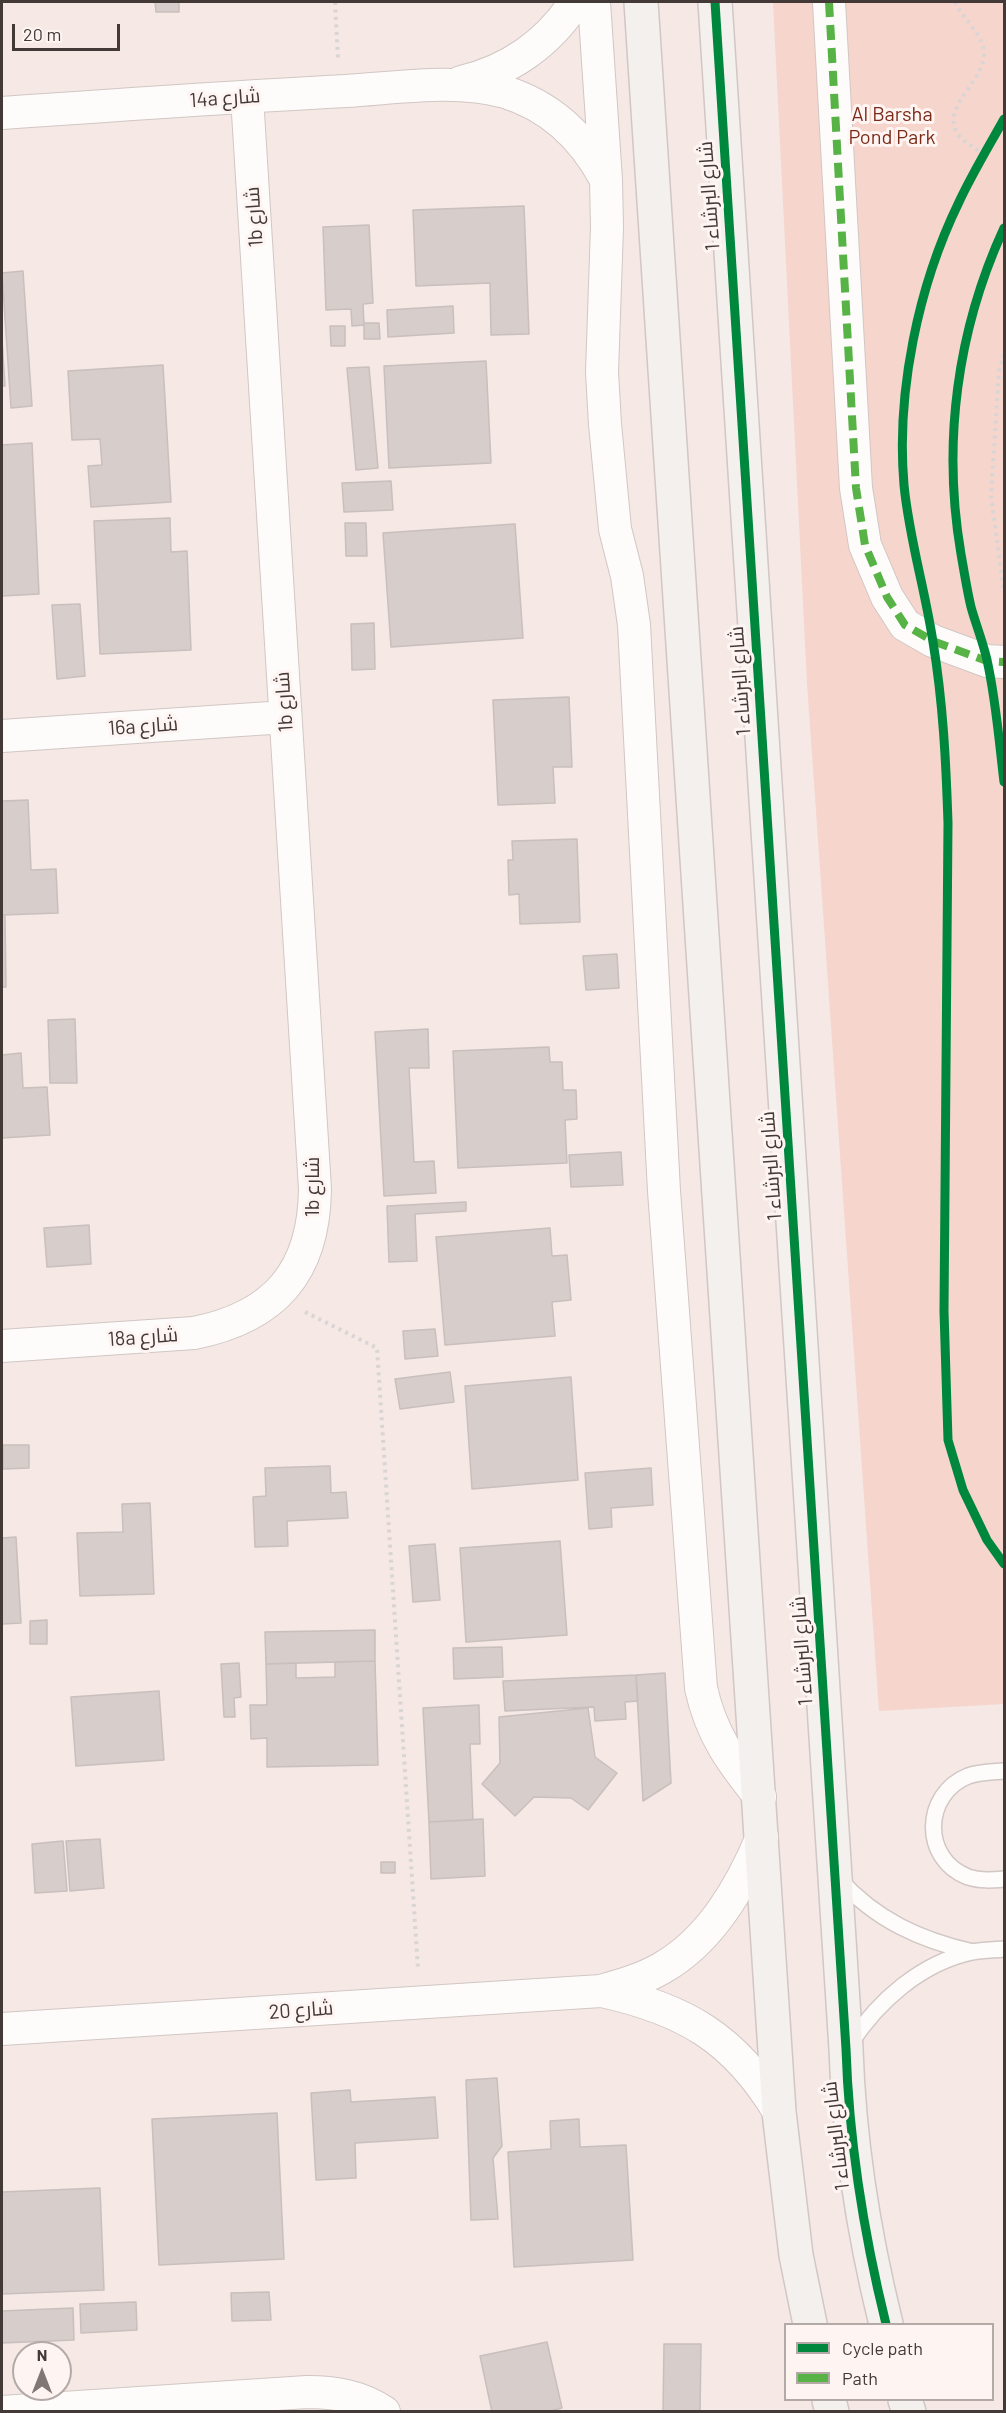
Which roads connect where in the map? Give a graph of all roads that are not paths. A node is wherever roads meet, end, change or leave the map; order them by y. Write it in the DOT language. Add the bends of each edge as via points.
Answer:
graph roads {
  1 [pos="575,2"];
  2 [pos="594,2"];
  3 [pos="641,2"];
  4 [pos="715,2"];
  5 [pos="829,2"];
  6 [pos="448,86"];
  7 [pos="247,97"];
  8 [pos="2,113"];
  9 [pos="606,180"];
  10 [pos="1005,662"];
  11 [pos="285,717"];
  12 [pos="2,736"];
  13 [pos="274,1297"];
  14 [pos="2,1346"];
  15 [pos="1005,1771"];
  16 [pos="760,1797"];
  17 [pos="762,1837"];
  18 [pos="834,1873"];
  19 [pos="1005,1879"];
  20 [pos="1005,1949"];
  21 [pos="973,1952"];
  22 [pos="601,1991"];
  23 [pos="2,2029"];
  24 [pos="846,2049"];
  25 [pos="779,2112"];
  26 [pos="810,2323"];
  27 [pos="886,2323"];
  28 [pos="62,2410"];
  29 [pos="2,2412"];
  30 [pos="384,2412"];
  1 -- 6 [label="street, 14a شارع" via="547,37 525,55 502,69"];
  2 -- 9 [label="street"];
  3 -- 16 [label="street"];
  4 -- 18 [label="street, شارع البرشاء 1"];
  5 -- 10 [label="street" via="856,488 865,545 887,597 905,625 933,641 987,661"];
  6 -- 7 [label="street, 14a شارع"];
  6 -- 9 [label="street, 14a شارع" via="477,86 530,101 575,134"];
  7 -- 8 [label="street, 14a شارع"];
  7 -- 11 [label="street, 1b شارع"];
  9 -- 16 [label="street" via="602,362 605,424 615,529 634,625 664,1191 701,1688 714,1732"];
  11 -- 12 [label="street, 16a شارع"];
  11 -- 13 [label="street, 1b شارع" via="315,1219 308,1248 294,1274"];
  13 -- 14 [label="street, 18a شارع" via="250,1315 223,1327 194,1333"];
  15 -- 19 [label="lane" via="969,1776 954,1784 942,1795 932,1826 942,1857 953,1869 984,1881"];
  16 -- 17 [label="street"];
  17 -- 22 [label="street, شارع 20" via="733,1897 689,1947 663,1968"];
  17 -- 25 [label="street"];
  18 -- 21 [label="lane" via="873,1911 896,1926 920,1938"];
  18 -- 24 [label="street, شارع البرشاء 1"];
  20 -- 21 [label="lane"];
  21 -- 24 [label="lane" via="931,1968 900,1988 862,2026"];
  22 -- 23 [label="street, شارع 20"];
  22 -- 25 [label="street, شارع 20" via="638,1999 705,2030 744,2062"];
  24 -- 27 [label="street, شارع البرشاء 1" via="857,2168"];
  25 -- 26 [label="street" via="796,2255"];
  28 -- 29 [label="street"];
  28 -- 30 [label="street" via="331,2392 354,2396"];
}
